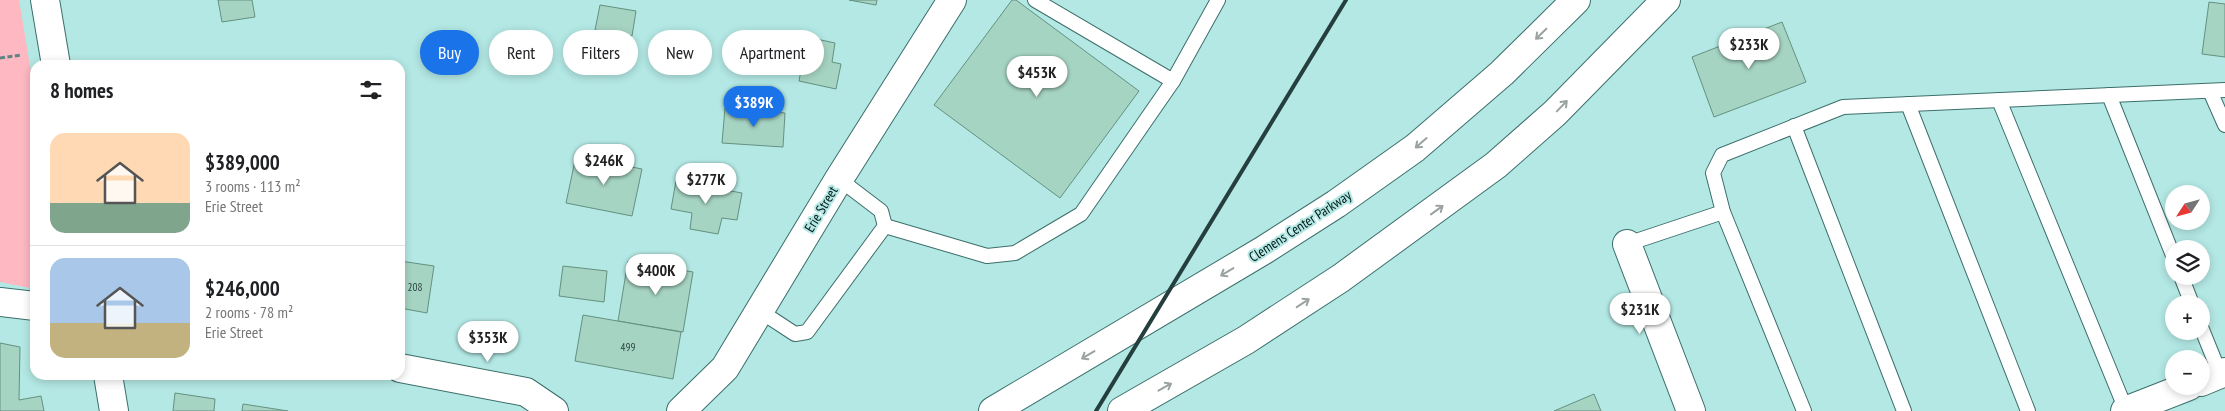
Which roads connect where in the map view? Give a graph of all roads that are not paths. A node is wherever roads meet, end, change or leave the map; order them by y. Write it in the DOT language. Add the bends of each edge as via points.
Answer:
graph roads {
  1 [pos="45,0"];
  2 [pos="952,0"];
  3 [pos="1035,0"];
  4 [pos="1218,0"];
  5 [pos="1576,0"];
  6 [pos="1666,0"];
  7 [pos="55,60"];
  8 [pos="1173,81"];
  9 [pos="2210,90"];
  10 [pos="2225,90"];
  11 [pos="2109,95"];
  12 [pos="1999,100"];
  13 [pos="1908,104"];
  14 [pos="2225,125"];
  15 [pos="1794,126"];
  16 [pos="839,179"];
  17 [pos="1723,212"];
  18 [pos="885,226"];
  19 [pos="2167,240"];
  20 [pos="1627,244"];
  21 [pos="0,302"];
  22 [pos="30,305"];
  23 [pos="760,310"];
  24 [pos="2205,340"];
  25 [pos="405,369"];
  26 [pos="2216,376"];
  27 [pos="109,380"];
  28 [pos="2166,395"];
  29 [pos="114,411"];
  30 [pos="554,411"];
  31 [pos="681,411"];
  32 [pos="993,411"];
  33 [pos="1122,411"];
  34 [pos="1691,411"];
  35 [pos="1804,411"];
  36 [pos="1904,411"];
  37 [pos="2028,411"];
  38 [pos="2126,411"];
  1 -- 7 [label="main road"];
  2 -- 16 [label="main road, Erie Street"];
  3 -- 8 [label="lane"];
  4 -- 8 [label="lane"];
  5 -- 32 [label="main road, Clemens Center Parkway, one-way" via="1502,73 1415,148 1352,193 1264,250"];
  33 -- 6 [label="main road, one-way" via="1254,335 1341,278 1496,166 1555,113"];
  8 -- 18 [label="lane" via="1081,214 1015,254 987,256"];
  9 -- 10 [label="lane"];
  9 -- 11 [label="lane"];
  9 -- 14 [label="lane"];
  11 -- 12 [label="lane"];
  11 -- 19 [label="lane"];
  12 -- 13 [label="lane"];
  12 -- 38 [label="lane"];
  13 -- 15 [label="lane" via="1843,107"];
  13 -- 37 [label="lane"];
  15 -- 17 [label="lane" via="1722,155 1713,173"];
  15 -- 36 [label="lane"];
  16 -- 18 [label="lane" via="881,211"];
  16 -- 23 [label="main road, Erie Street"];
  17 -- 20 [label="lane"];
  17 -- 35 [label="lane"];
  18 -- 23 [label="lane" via="807,332 794,334"];
  20 -- 34 [label="main road"];
  21 -- 22 [label="main road"];
  23 -- 31 [label="main road, Erie Street" via="725,368"];
  24 -- 26 [label="lane"];
  25 -- 30 [label="main road" via="526,392"];
  27 -- 29 [label="main road"];
  28 -- 38 [label="main road"];
}
